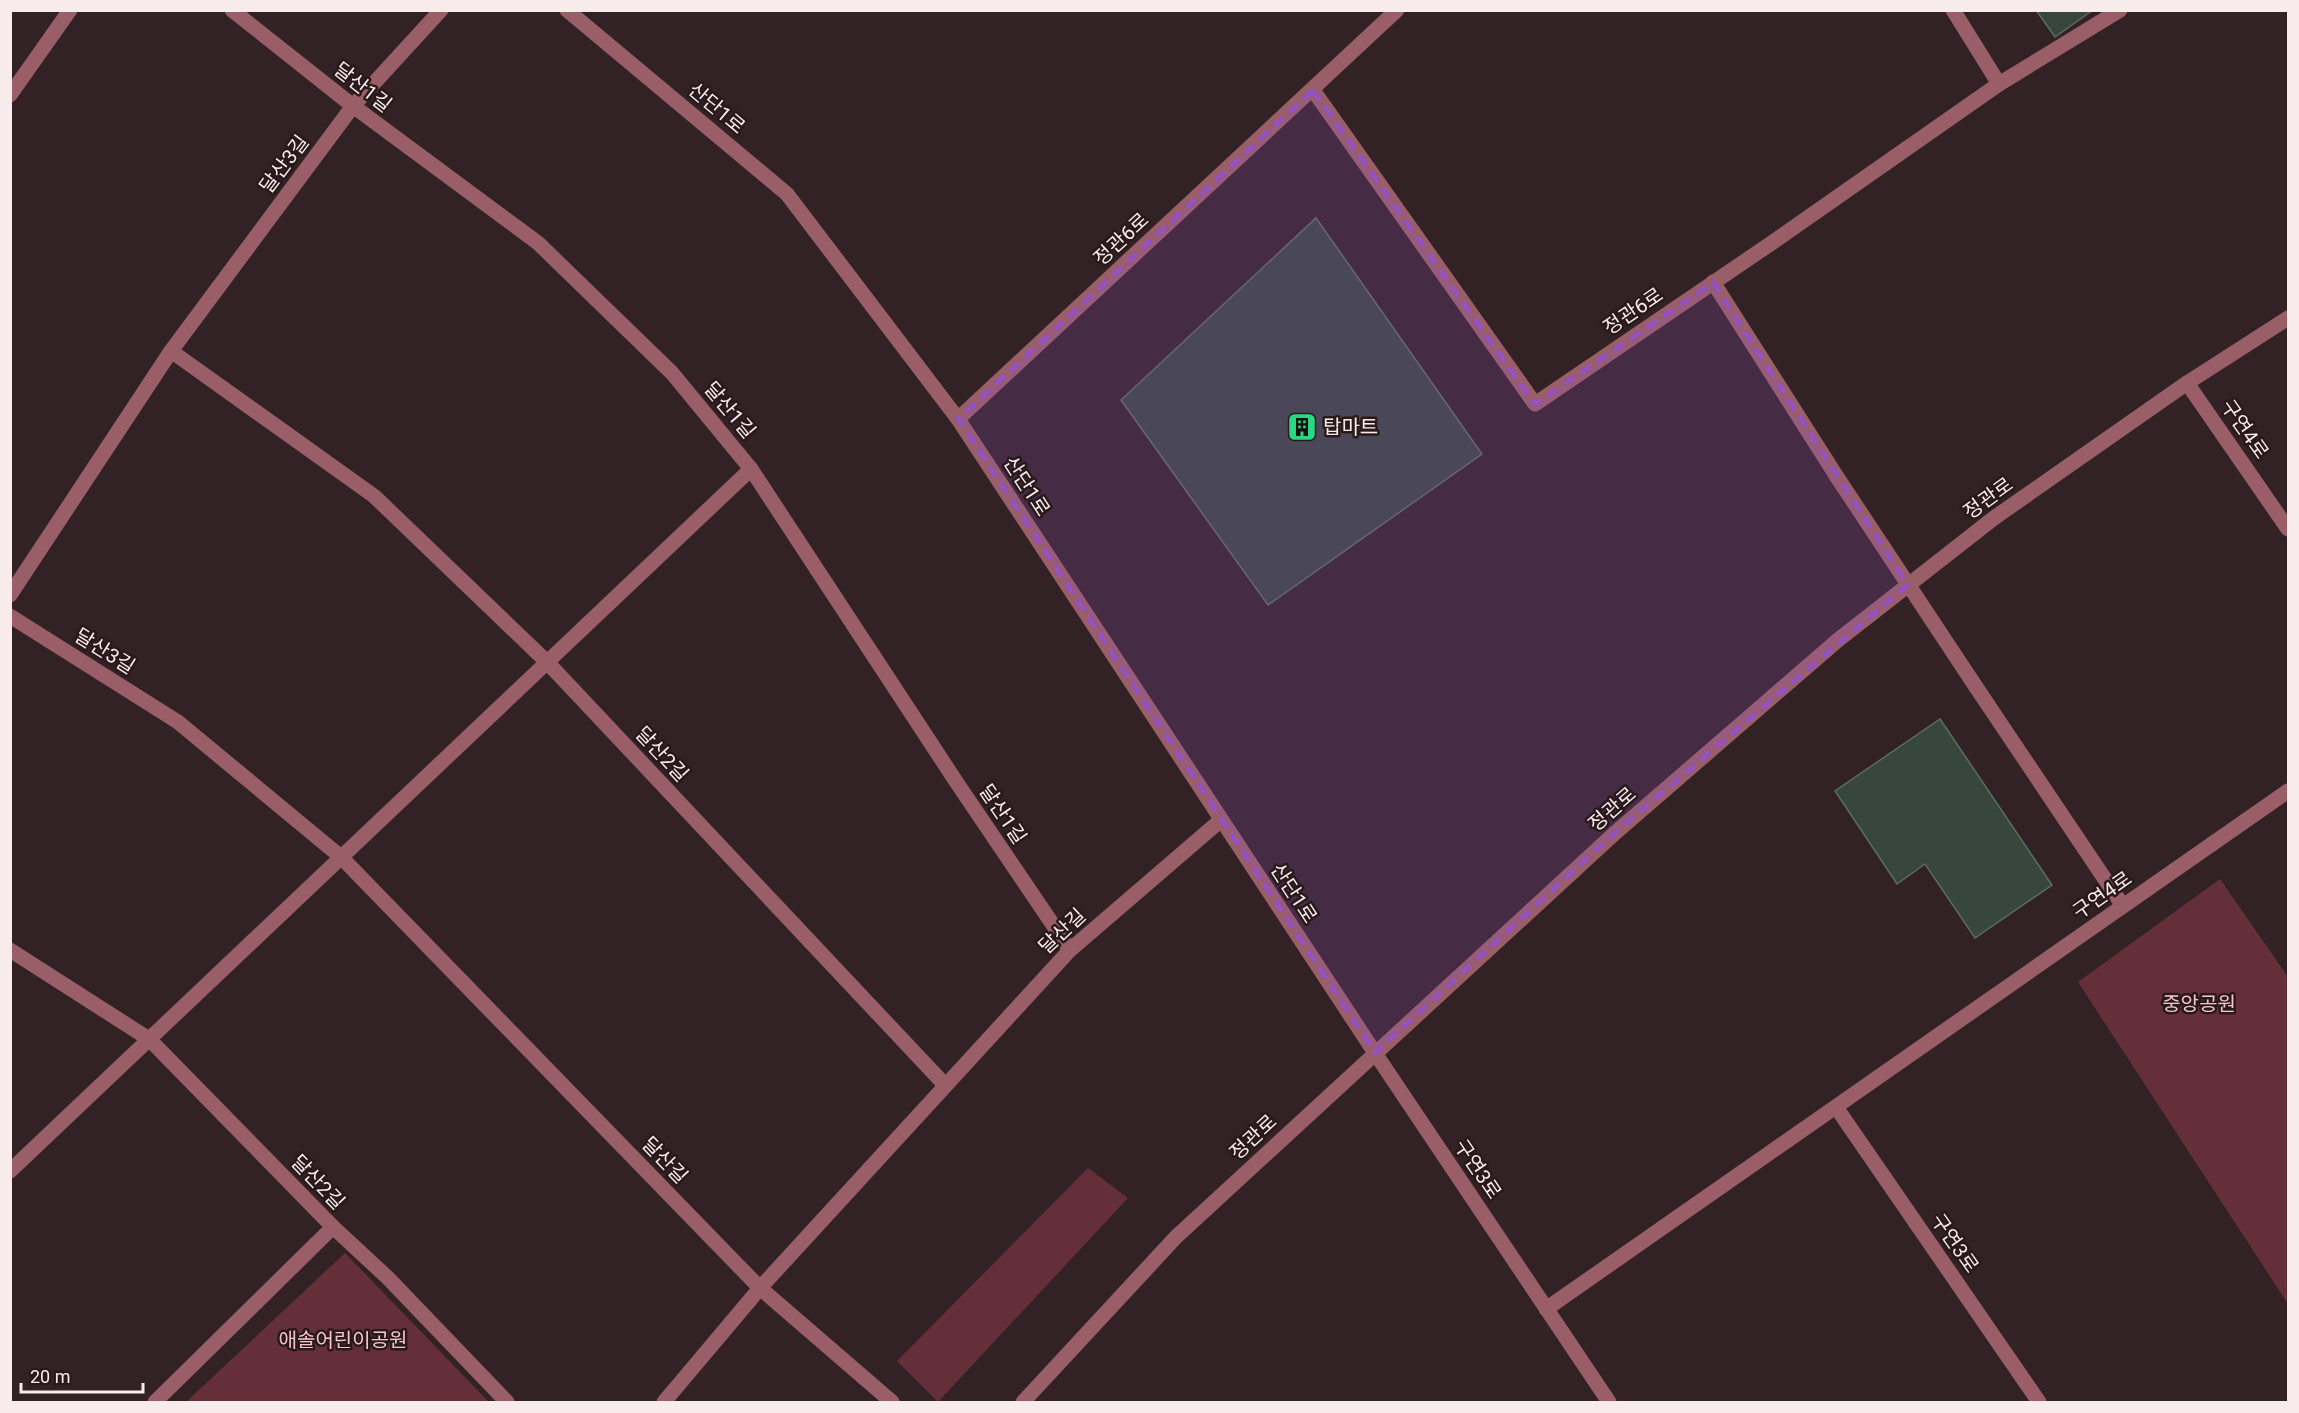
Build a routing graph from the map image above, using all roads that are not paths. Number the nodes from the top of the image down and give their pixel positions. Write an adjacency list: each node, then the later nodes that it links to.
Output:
1 (70, 10): 10 (street)
2 (232, 10): 11 (street, 달산1길)
3 (441, 10): 11 (street, 달산3길)
4 (567, 10): 16 (street, 산단1로)
5 (1397, 10): 9 (street, 정관6로)
6 (1953, 10): 8 (street)
7 (2120, 10): 8 (street, 정관6로)
8 (1999, 84): 12 (street, 정관6로)
9 (1313, 90): 12 (street, 정관6로); 16 (street, 정관6로)
10 (10, 95)
11 (353, 106): 14 (street, 달산3길); 17 (street, 달산1길)
12 (1713, 282): 25 (street, bridge)
13 (2289, 318): 15 (street, 정관로)
14 (171, 351): 19 (street, 달산3길); 21 (street, 달산2길)
15 (2187, 383): 18 (street, 구연4로); 29 (street, 정관로)
16 (958, 419): 23 (street, 산단1로)
17 (752, 469): 21 (street); 26 (street, 달산1길)
18 (2289, 529)
19 (10, 595)
20 (10, 616): 24 (street, 달산3길)
21 (547, 662): 24 (street); 30 (street, 달산2길)
22 (2289, 791): 25 (street, 구연4로)
23 (1221, 820): 26 (street, 달산길); 29 (street, 산단1로)
24 (341, 857): 28 (street); 34 (street, 달산길)
25 (2123, 906): 31 (street, 구연4로)
26 (1070, 950): 30 (street, 달산길)
27 (11, 951): 28 (street, 달산2길)
28 (149, 1039): 32 (street); 33 (street, 달산2길)
29 (1375, 1053): 35 (street, 구연3로); 40 (street, 정관로)
30 (945, 1085): 34 (street, 달산길)
31 (1836, 1107): 35 (street); 42 (street, 구연3로)
32 (10, 1171)
33 (333, 1227): 36 (street, 달산2길); 37 (street)
34 (760, 1288): 38 (street, 달산길); 39 (street)
35 (1546, 1309): 41 (street, 구연3로)
36 (155, 1402)
37 (507, 1402)
38 (664, 1402)
39 (892, 1402)
40 (1023, 1402)
41 (1609, 1402)
42 (2039, 1402)

